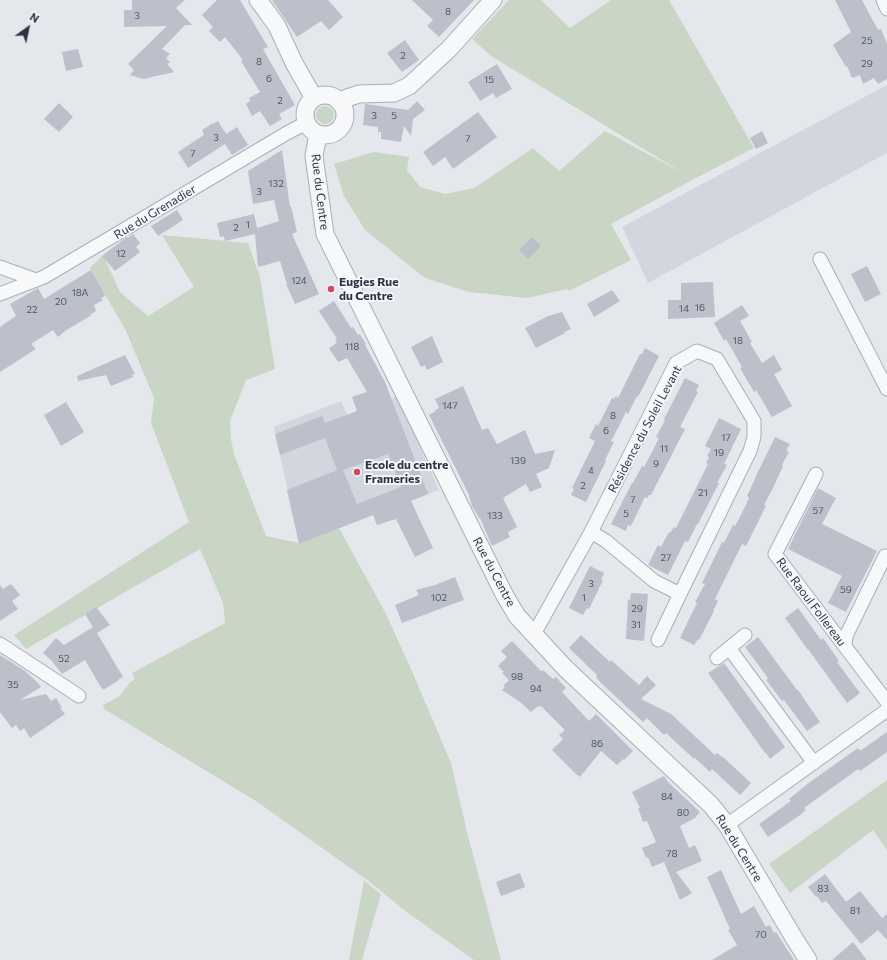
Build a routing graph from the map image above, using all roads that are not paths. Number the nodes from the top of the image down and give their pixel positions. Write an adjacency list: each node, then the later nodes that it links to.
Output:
1 (258, 0): 5 (street)
2 (493, 0): 6 (street)
3 (883, 0): 4 (street)
4 (887, 9)
5 (314, 98): 6 (street); 7 (street)
6 (340, 103): 7 (street)
7 (312, 128): 10 (street, Rue du Grenadier); 17 (street, Rue du Centre)
8 (820, 259): 12 (street)
9 (0, 267): 10 (street)
10 (36, 280): 11 (street, Rue du Grenadier)
11 (0, 294)
12 (887, 389)
13 (816, 474): 21 (street, Rue Raoul Follereau)
14 (591, 532): 16 (street); 16 (street, Résidence du Soleil Levant); 17 (street, Résidence du Soleil Levant)
15 (885, 556): 21 (street)
16 (680, 594): 19 (street, Résidence du Soleil Levant)
17 (534, 634): 28 (street, Rue du Centre)
18 (745, 635): 22 (street)
19 (658, 640)
20 (0, 644): 24 (street)
21 (845, 646): 25 (street, Rue Raoul Follereau)
22 (729, 648): 23 (street); 27 (street)
23 (717, 658)
24 (79, 696)
25 (887, 702)
26 (887, 710): 27 (street)
27 (814, 763): 28 (street)
28 (727, 825): 29 (street, Rue du Centre)
29 (808, 960)

